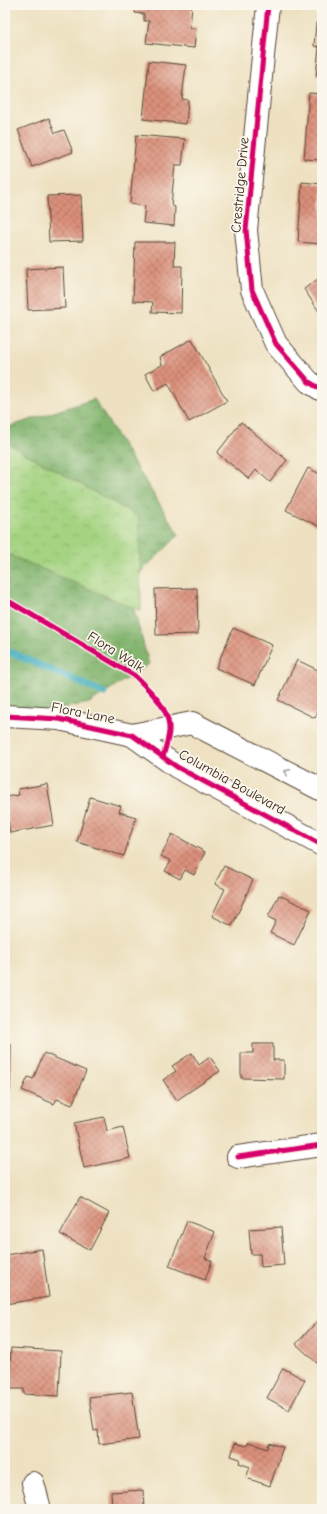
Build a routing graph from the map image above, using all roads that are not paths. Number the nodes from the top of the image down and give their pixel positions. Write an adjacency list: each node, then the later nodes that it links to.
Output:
1 (268, 5): 2 (street, Crestridge Drive)
2 (322, 390)
3 (5, 716): 4 (street, Flora Lane)
4 (132, 735): 5 (street, Columbia Boulevard, one-way to 4); 6 (street, Columbia Boulevard)
5 (322, 790)
6 (322, 845)
7 (322, 1144): 8 (street)
8 (238, 1157)
9 (33, 1483): 10 (street)
10 (40, 1509)

